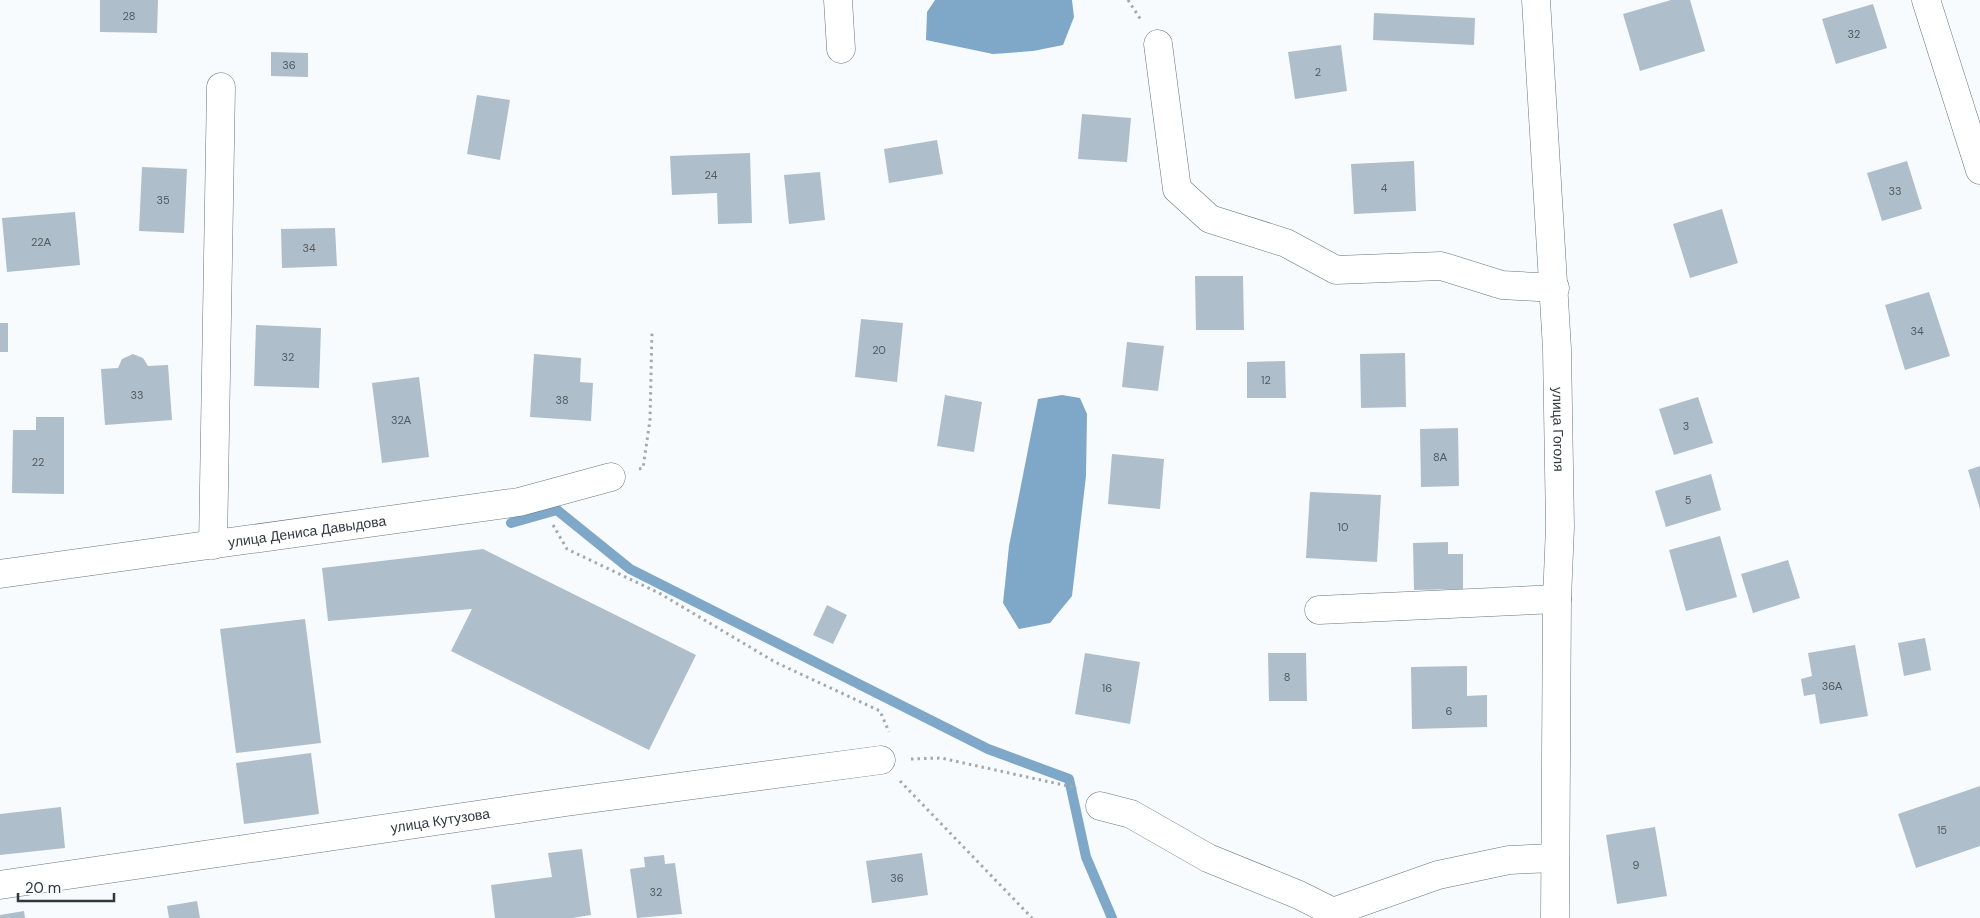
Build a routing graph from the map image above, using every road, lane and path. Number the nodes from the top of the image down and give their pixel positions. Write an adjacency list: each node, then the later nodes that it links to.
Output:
1 (838, 0): 5 (street)
2 (1536, 0): 8 (street, улица Гоголя)
3 (1926, 0): 7 (street)
4 (1158, 44): 8 (street)
5 (841, 49)
6 (221, 87): 12 (street)
7 (1980, 170)
8 (1554, 288): 14 (street, улица Гоголя)
9 (652, 331): 10 (path)
10 (611, 477): 11 (street, улица Дениса Давыдова)
11 (541, 497): 12 (street, улица Дениса Давыдова); 16 (path)
12 (213, 545): 13 (street, улица Дениса Давыдова)
13 (0, 574)
14 (1557, 599): 15 (street); 19 (street, улица Гоголя)
15 (1319, 610)
16 (881, 760): 17 (path); 20 (street, улица Кутузова); 21 (path)
17 (1060, 786)
18 (1100, 806): 19 (street)
19 (1555, 858): 22 (street, улица Гоголя)
20 (0, 885)
21 (1032, 918)
22 (1555, 918)

